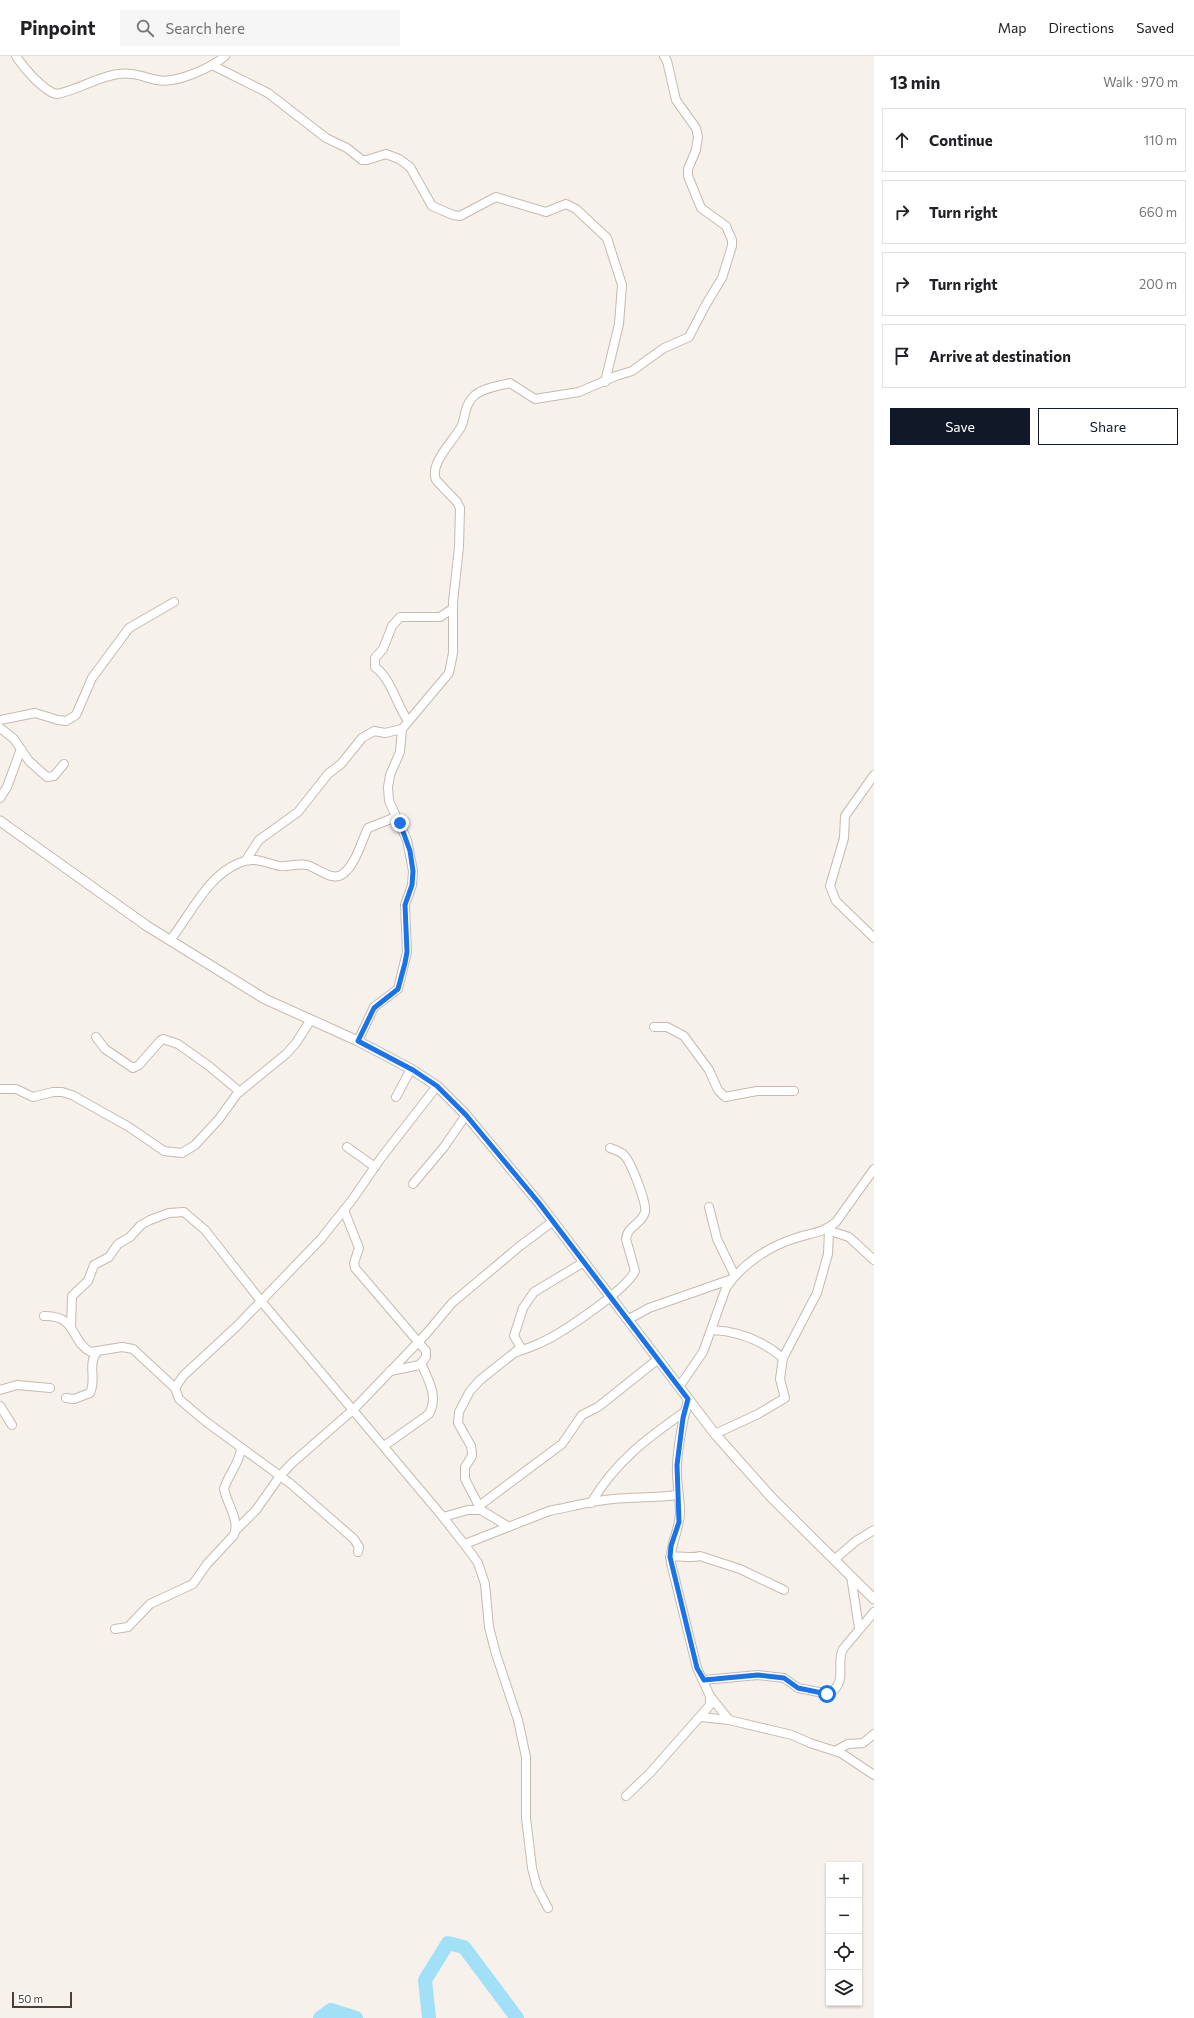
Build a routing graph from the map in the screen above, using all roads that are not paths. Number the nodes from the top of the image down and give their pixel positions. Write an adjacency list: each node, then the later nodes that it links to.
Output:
1 (16, 56): 4 (street)
2 (225, 56): 4 (street)
3 (664, 56): 5 (street)
4 (212, 65): 5 (street)
5 (605, 382): 7 (street)
6 (174, 602): 8 (street)
7 (452, 609): 9 (street); 9 (street)
8 (0, 720)
9 (408, 721): 11 (street)
10 (0, 728): 12 (street)
11 (402, 729): 16 (street); 18 (street)
12 (21, 749): 13 (street); 15 (street)
13 (64, 764)
14 (874, 775): 19 (street)
15 (0, 798)
16 (396, 817): 18 (street); 24 (street)
17 (0, 822): 20 (street)
18 (246, 860): 20 (street)
19 (874, 938)
20 (171, 939): 21 (street)
21 (310, 1021): 24 (street); 29 (street)
22 (654, 1027): 28 (street)
23 (96, 1037): 29 (street)
24 (358, 1041): 25 (street)
25 (411, 1069): 26 (street); 30 (street)
26 (437, 1086): 31 (street); 34 (street)
27 (0, 1089): 29 (street)
28 (794, 1091)
29 (240, 1092)
30 (396, 1097)
31 (466, 1115): 36 (street); 39 (street)
32 (347, 1147): 34 (street)
33 (610, 1148): 44 (street)
34 (375, 1167): 38 (street)
35 (874, 1169): 40 (street)
36 (413, 1184)
37 (709, 1207): 43 (street)
38 (344, 1210): 45 (street); 50 (street)
39 (552, 1222): 42 (street); 50 (street)
40 (828, 1230): 41 (street); 43 (street); 53 (street)
41 (874, 1260)
42 (584, 1262): 44 (street); 52 (street)
43 (733, 1278): 47 (street); 49 (street)
44 (612, 1297): 47 (street); 52 (street)
45 (261, 1301): 48 (street); 59 (street); 64 (street)
46 (44, 1316): 48 (street)
47 (629, 1319): 54 (street)
48 (71, 1328): 51 (street)
49 (711, 1330): 53 (street); 57 (street)
50 (419, 1341): 55 (street); 56 (street)
51 (97, 1352): 59 (street); 61 (street)
52 (517, 1352): 73 (street)
53 (784, 1358): 67 (street)
54 (657, 1360): 57 (street); 73 (street)
55 (421, 1363): 56 (street); 68 (street)
56 (390, 1371): 64 (street)
57 (679, 1386): 62 (street)
58 (50, 1388): 60 (street)
59 (175, 1388): 69 (street)
60 (0, 1390)
61 (66, 1398)
62 (688, 1399): 65 (street); 67 (street)
63 (0, 1406): 66 (street)
64 (354, 1409): 68 (street); 70 (street)
65 (686, 1411): 71 (street); 72 (street)
66 (12, 1425)
67 (715, 1434): 81 (street)
68 (384, 1446): 74 (street)
69 (241, 1449): 70 (street); 76 (street)
70 (280, 1476): 76 (street); 79 (street)
71 (677, 1495): 72 (street); 80 (street)
72 (591, 1503): 75 (street)
73 (480, 1508): 74 (street); 75 (street)
74 (442, 1517): 78 (street)
75 (510, 1527): 78 (street)
76 (236, 1529): 87 (street)
77 (874, 1530): 81 (street)
78 (465, 1544): 96 (street)
79 (358, 1552)
80 (670, 1557): 83 (street); 88 (street)
81 (835, 1559): 82 (street)
82 (851, 1576): 84 (street); 86 (street)
83 (784, 1590)
84 (874, 1599)
85 (874, 1612): 86 (street)
86 (859, 1628): 88 (street)
87 (115, 1629)
88 (704, 1680): 89 (street)
89 (710, 1696): 90 (street); 91 (street)
90 (700, 1717): 91 (street); 95 (street)
91 (729, 1720): 93 (street)
92 (874, 1734): 93 (street)
93 (835, 1751): 94 (street)
94 (874, 1775)
95 (626, 1796)
96 (548, 1908)

